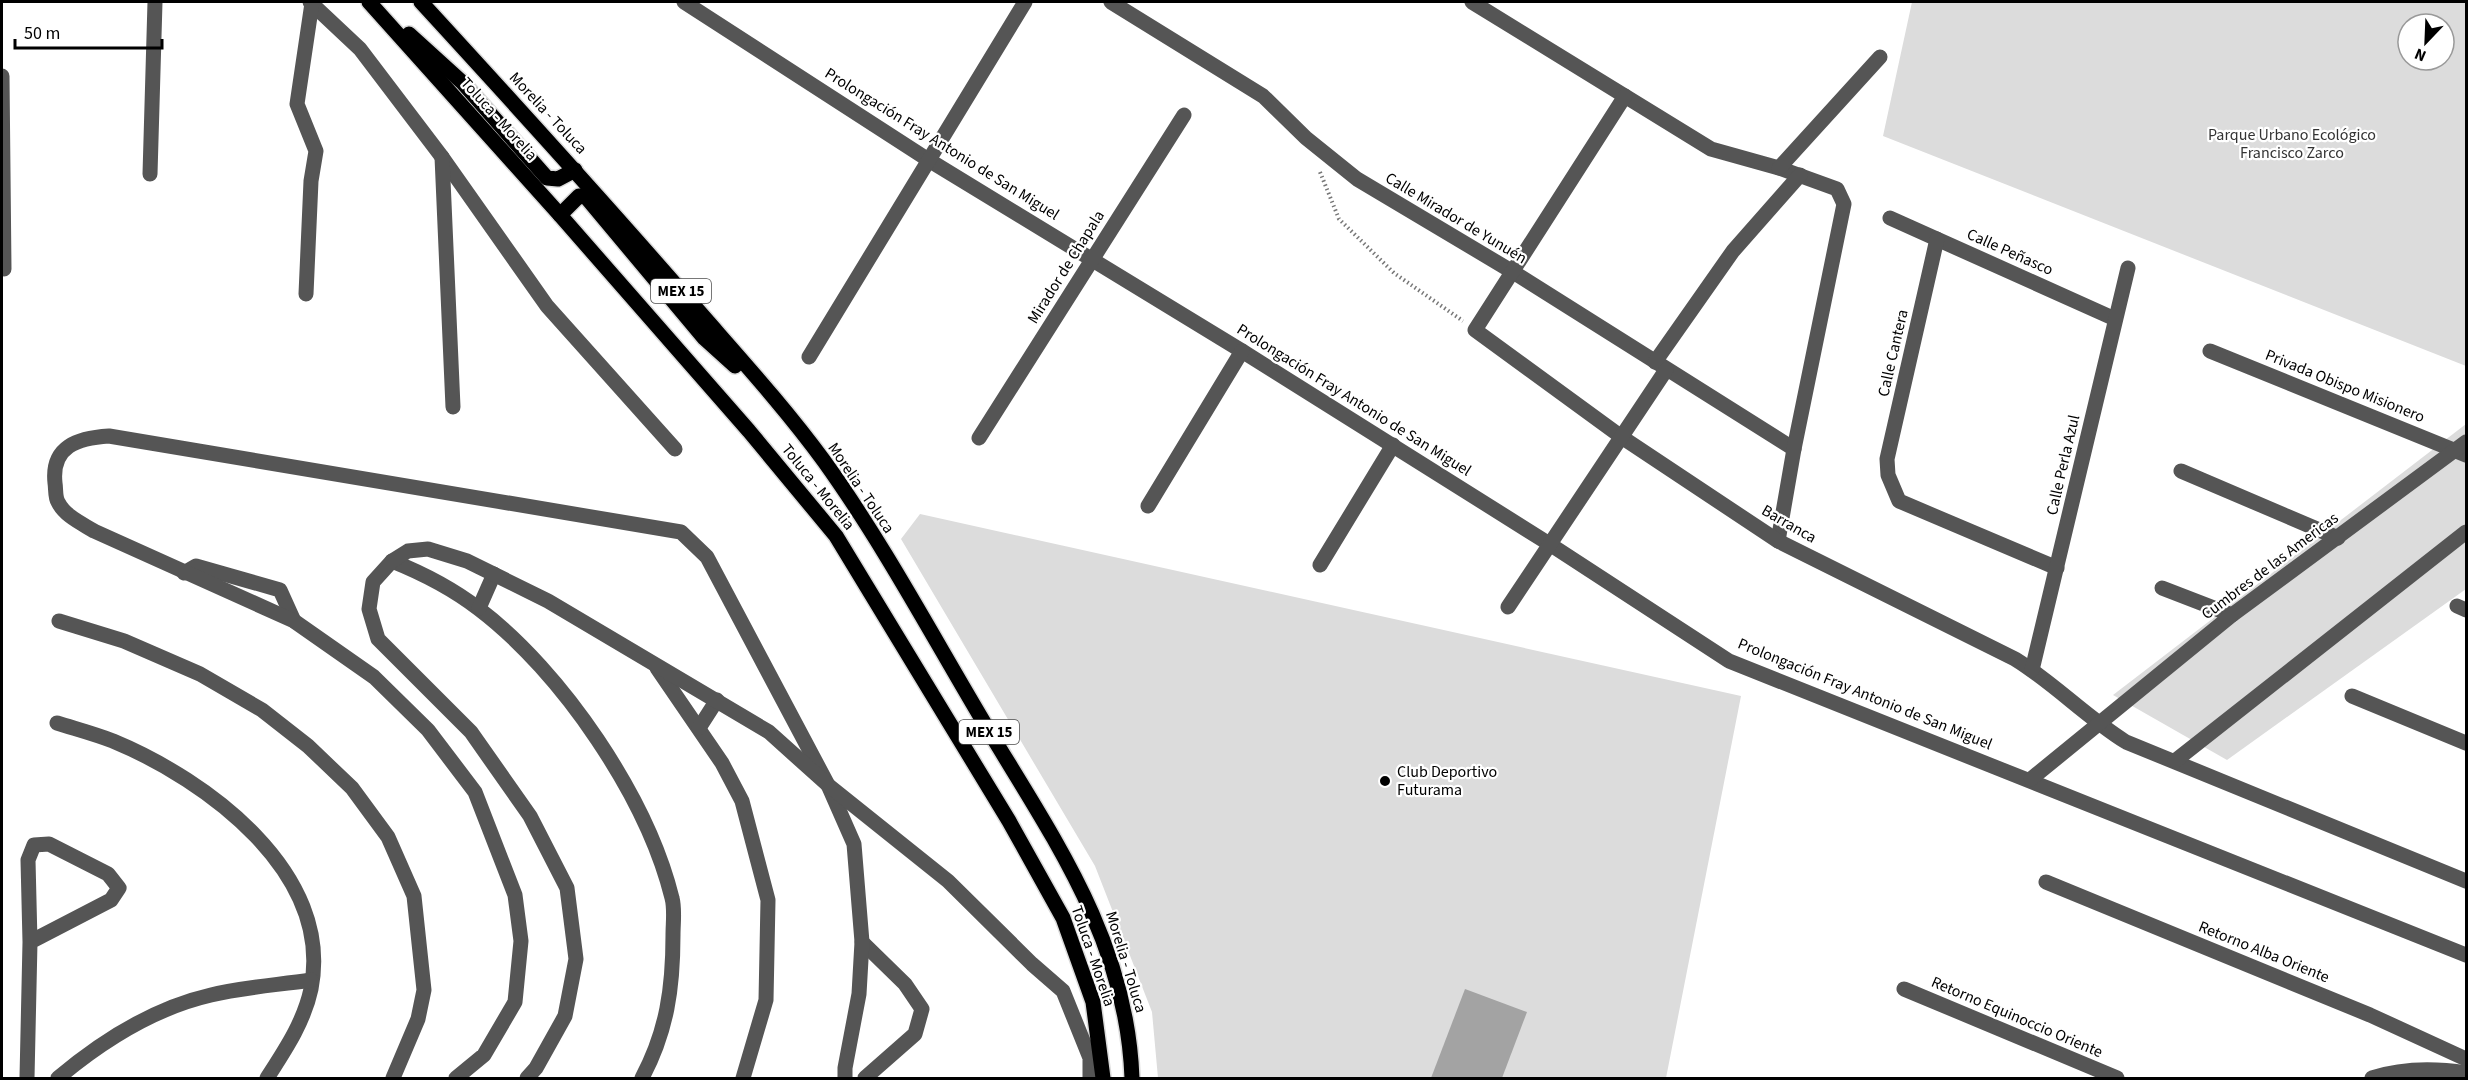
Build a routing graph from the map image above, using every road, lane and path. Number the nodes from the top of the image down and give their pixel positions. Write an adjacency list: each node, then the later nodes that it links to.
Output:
1 (154, 2): 18 (street)
2 (311, 2): 13 (street); 27 (street)
3 (421, 2): 17 (main road, Morelia - Toluca / MEX 15)
4 (684, 2): 14 (street, Prolongación Fray Antonio de San Miguel)
5 (1025, 2): 14 (street)
6 (1111, 2): 26 (street, Calle Mirador de Yunuén)
7 (1472, 2): 11 (street)
8 (371, 4): 17 (main road); 20 (main road, Toluca - Morelia / MEX 15)
9 (1880, 57): 15 (street)
10 (2, 76): 25 (street)
11 (1624, 96): 15 (street); 26 (street)
12 (1184, 115): 23 (street, Mirador de Chapala)
13 (442, 157): 34 (street); 39 (street)
14 (927, 159): 23 (street, Prolongación Fray Antonio de San Miguel); 32 (street)
15 (1779, 168): 19 (street)
16 (1318, 169): 29 (path)
17 (576, 170): 35 (main road, Morelia - Toluca / MEX 15)
18 (150, 174)
19 (1800, 175): 33 (street); 40 (street)
20 (560, 215): 35 (main road); 91 (main road, Toluca - Morelia / MEX 15)
21 (1890, 218): 22 (street, Calle Peñasco)
22 (1937, 239): 28 (street, Calle Peñasco); 51 (street, Calle Cantera)
23 (1092, 258): 30 (street, Prolongación Fray Antonio de San Miguel); 36 (street, Mirador de Chapala)
24 (2128, 267): 28 (street, Calle Perla Azul)
25 (4, 269)
26 (1513, 272): 29 (street); 33 (street, Calle Mirador de Yunuén)
27 (306, 294)
28 (2115, 319): 51 (street, Calle Perla Azul)
29 (1475, 330): 37 (street, Barranca)
30 (1242, 351): 38 (street, Prolongación Fray Antonio de San Miguel); 43 (street)
31 (2210, 351): 41 (street, Privada Obispo Misionero)
32 (809, 357)
33 (1660, 366): 37 (street); 40 (street, Calle Mirador de Yunuén)
34 (453, 407)
35 (786, 412): 92 (main road, Morelia - Toluca / MEX 15)
36 (979, 438)
37 (1623, 438): 46 (street, Barranca); 48 (street)
38 (1392, 445): 48 (street, Prolongación Fray Antonio de San Miguel); 50 (street)
39 (675, 449)
40 (1794, 449): 46 (street)
41 (2463, 449): 45 (street, Cumbres de las Americas)
42 (2181, 471): 45 (street)
43 (1148, 506)
44 (2466, 532): 47 (street)
45 (2338, 538): 57 (street, Cumbres de las Americas)
46 (1778, 541): 61 (street, Barranca)
47 (2459, 542): 68 (street)
48 (1551, 545): 55 (street); 69 (street, Prolongación Fray Antonio de San Miguel)
49 (392, 561): 53 (street); 56 (street); 85 (street)
50 (1320, 565)
51 (2057, 568): 61 (street, Calle Perla Azul)
52 (184, 573): 59 (street); 59 (street); 70 (street)
53 (494, 574): 56 (street); 60 (street)
54 (2162, 588): 57 (street)
55 (1508, 607)
56 (479, 609): 86 (street)
57 (2232, 615): 65 (street, Cumbres de las Americas)
58 (59, 621): 83 (street)
59 (294, 621): 84 (street)
60 (653, 664): 63 (street); 66 (street)
61 (2032, 670): 65 (street, Barranca)
62 (2352, 696): 67 (street)
63 (717, 700): 66 (street); 70 (street)
64 (57, 723): 76 (street)
65 (2098, 724): 68 (street, Barranca); 69 (street, Cumbres de las Americas)
66 (699, 728): 87 (street)
67 (2466, 743)
68 (2175, 761): 71 (street, Barranca)
69 (2031, 779): 75 (street, Prolongación Fray Antonio de San Miguel)
70 (828, 784): 74 (street); 90 (street)
71 (2466, 881)
72 (2046, 882): 78 (street, Retorno Alba Oriente)
73 (30, 942): 73 (street); 80 (street)
74 (862, 942): 88 (street); 89 (street)
75 (2466, 955)
76 (311, 980): 81 (street); 82 (street)
77 (1904, 989): 93 (street, Retorno Equinoccio Oriente)
78 (2466, 1059)
79 (2466, 1073): 94 (street)
80 (27, 1078)
81 (58, 1078)
82 (267, 1078)
83 (393, 1078)
84 (456, 1078)
85 (527, 1078)
86 (642, 1078)
87 (743, 1078)
88 (846, 1078)
89 (865, 1078)
90 (1090, 1078)
91 (1103, 1078)
92 (1132, 1078)
93 (2117, 1078)
94 (2372, 1078)

